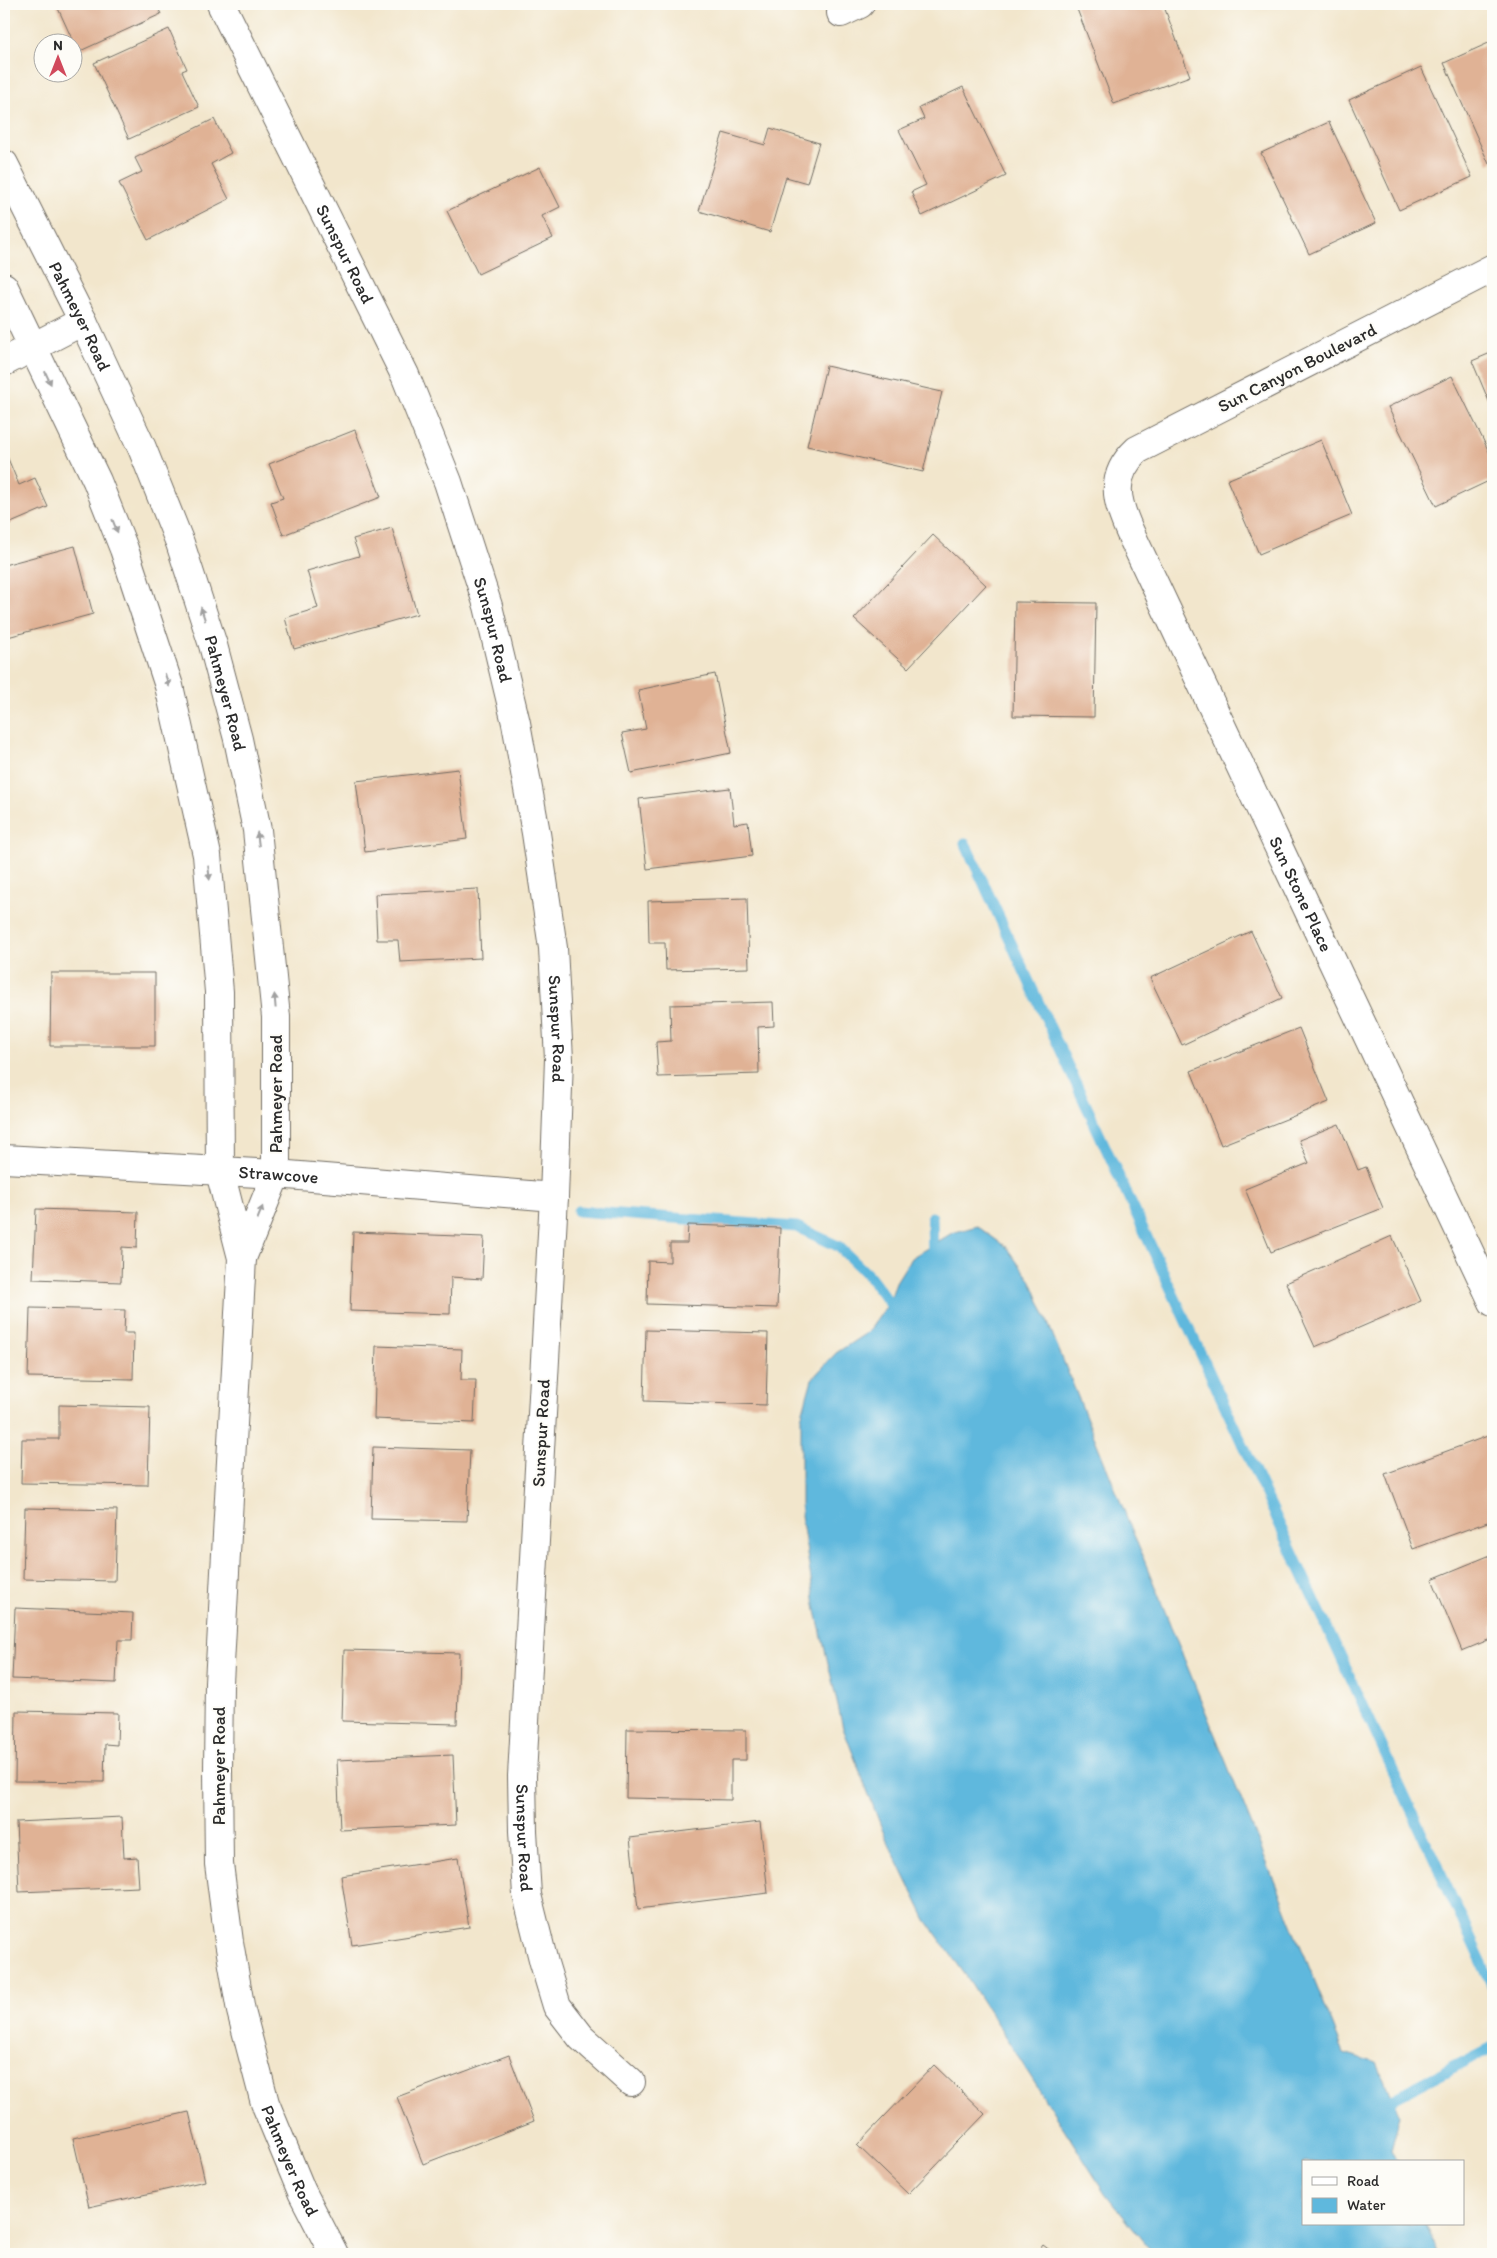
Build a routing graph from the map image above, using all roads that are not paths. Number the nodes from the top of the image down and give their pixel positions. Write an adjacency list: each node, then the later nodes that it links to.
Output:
1 (221, 4): 12 (street, Sunspur Road)
2 (4, 164): 5 (street, Pahmeyer Road)
3 (1493, 268): 8 (street, Sun Canyon Boulevard)
4 (4, 287): 6 (street, Pahmeyer Road)
5 (83, 321): 6 (street); 11 (street, Pahmeyer Road, one-way to 5)
6 (33, 347): 7 (street); 10 (street, Pahmeyer Road, one-way to 10)
7 (4, 362)
8 (1117, 485): 14 (street, Sun Stone Place)
9 (4, 1159): 10 (street, Strawcove)
10 (220, 1172): 11 (street, Strawcove); 13 (street, Pahmeyer Road)
11 (276, 1174): 12 (street, Strawcove); 13 (street, Pahmeyer Road, one-way to 11)
12 (554, 1196): 15 (street, Sunspur Road)
13 (242, 1258): 16 (street, Pahmeyer Road)
14 (1493, 1302)
15 (631, 2082)
16 (334, 2254)

